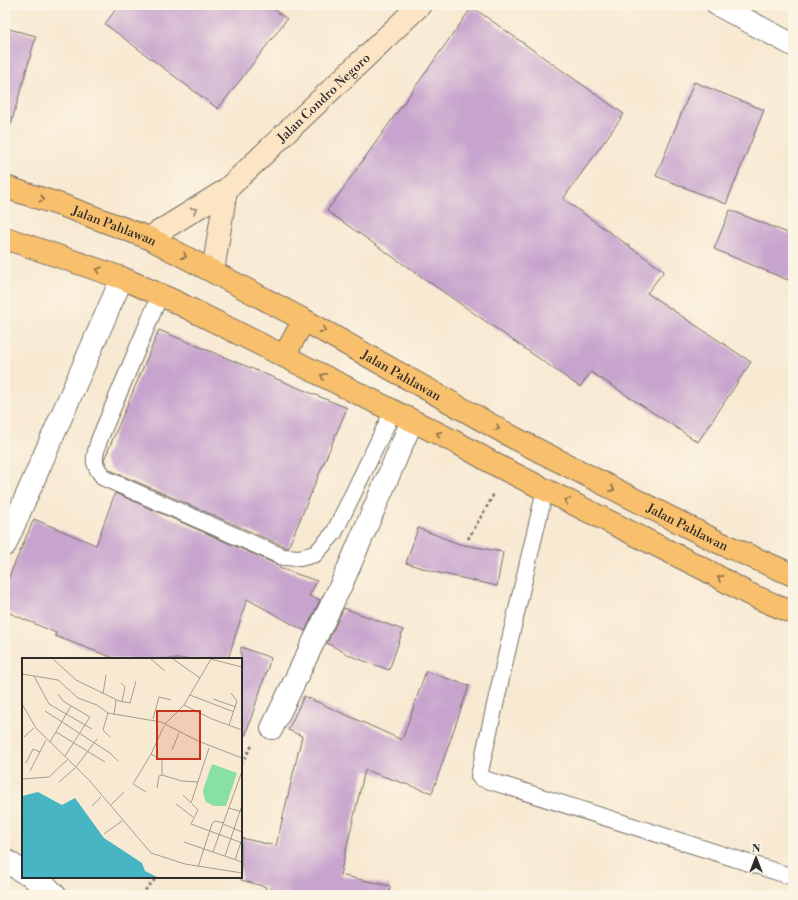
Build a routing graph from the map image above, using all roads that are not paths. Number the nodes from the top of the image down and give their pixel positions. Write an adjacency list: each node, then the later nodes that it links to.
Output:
1 (420, 5): 5 (main road, Jalan Condro Negoro)
2 (718, 5): 3 (street)
3 (793, 45)
4 (5, 187): 7 (main road, Jalan Pahlawan, one-way to 7)
5 (226, 190): 7 (main road, Jalan Condro Negoro, one-way to 5); 8 (main road)
6 (5, 238): 9 (main road, one-way to 6)
7 (149, 238): 8 (main road, Jalan Pahlawan, one-way to 8)
8 (213, 271): 11 (main road, Jalan Pahlawan)
9 (122, 278): 10 (main road); 18 (street)
10 (160, 295): 12 (main road); 13 (lane)
11 (304, 320): 12 (main road); 14 (main road, Jalan Pahlawan, one-way to 14)
12 (284, 356): 13 (main road, one-way to 12)
13 (393, 411): 15 (main road)
14 (475, 415): 16 (main road); 19 (main road, Jalan Pahlawan, one-way to 19)
15 (412, 421): 16 (main road, one-way to 15); 23 (street)
16 (461, 445): 17 (main road)
17 (545, 490): 21 (main road, one-way to 17); 26 (lane)
18 (5, 545)
19 (762, 561): 20 (main road, Jalan Pahlawan); 21 (main road)
20 (793, 575)
21 (747, 593): 22 (main road)
22 (793, 613)
23 (272, 728)
24 (5, 860): 25 (street)
25 (22, 871)
26 (793, 877)
27 (34, 878): 28 (street)
28 (55, 895)

